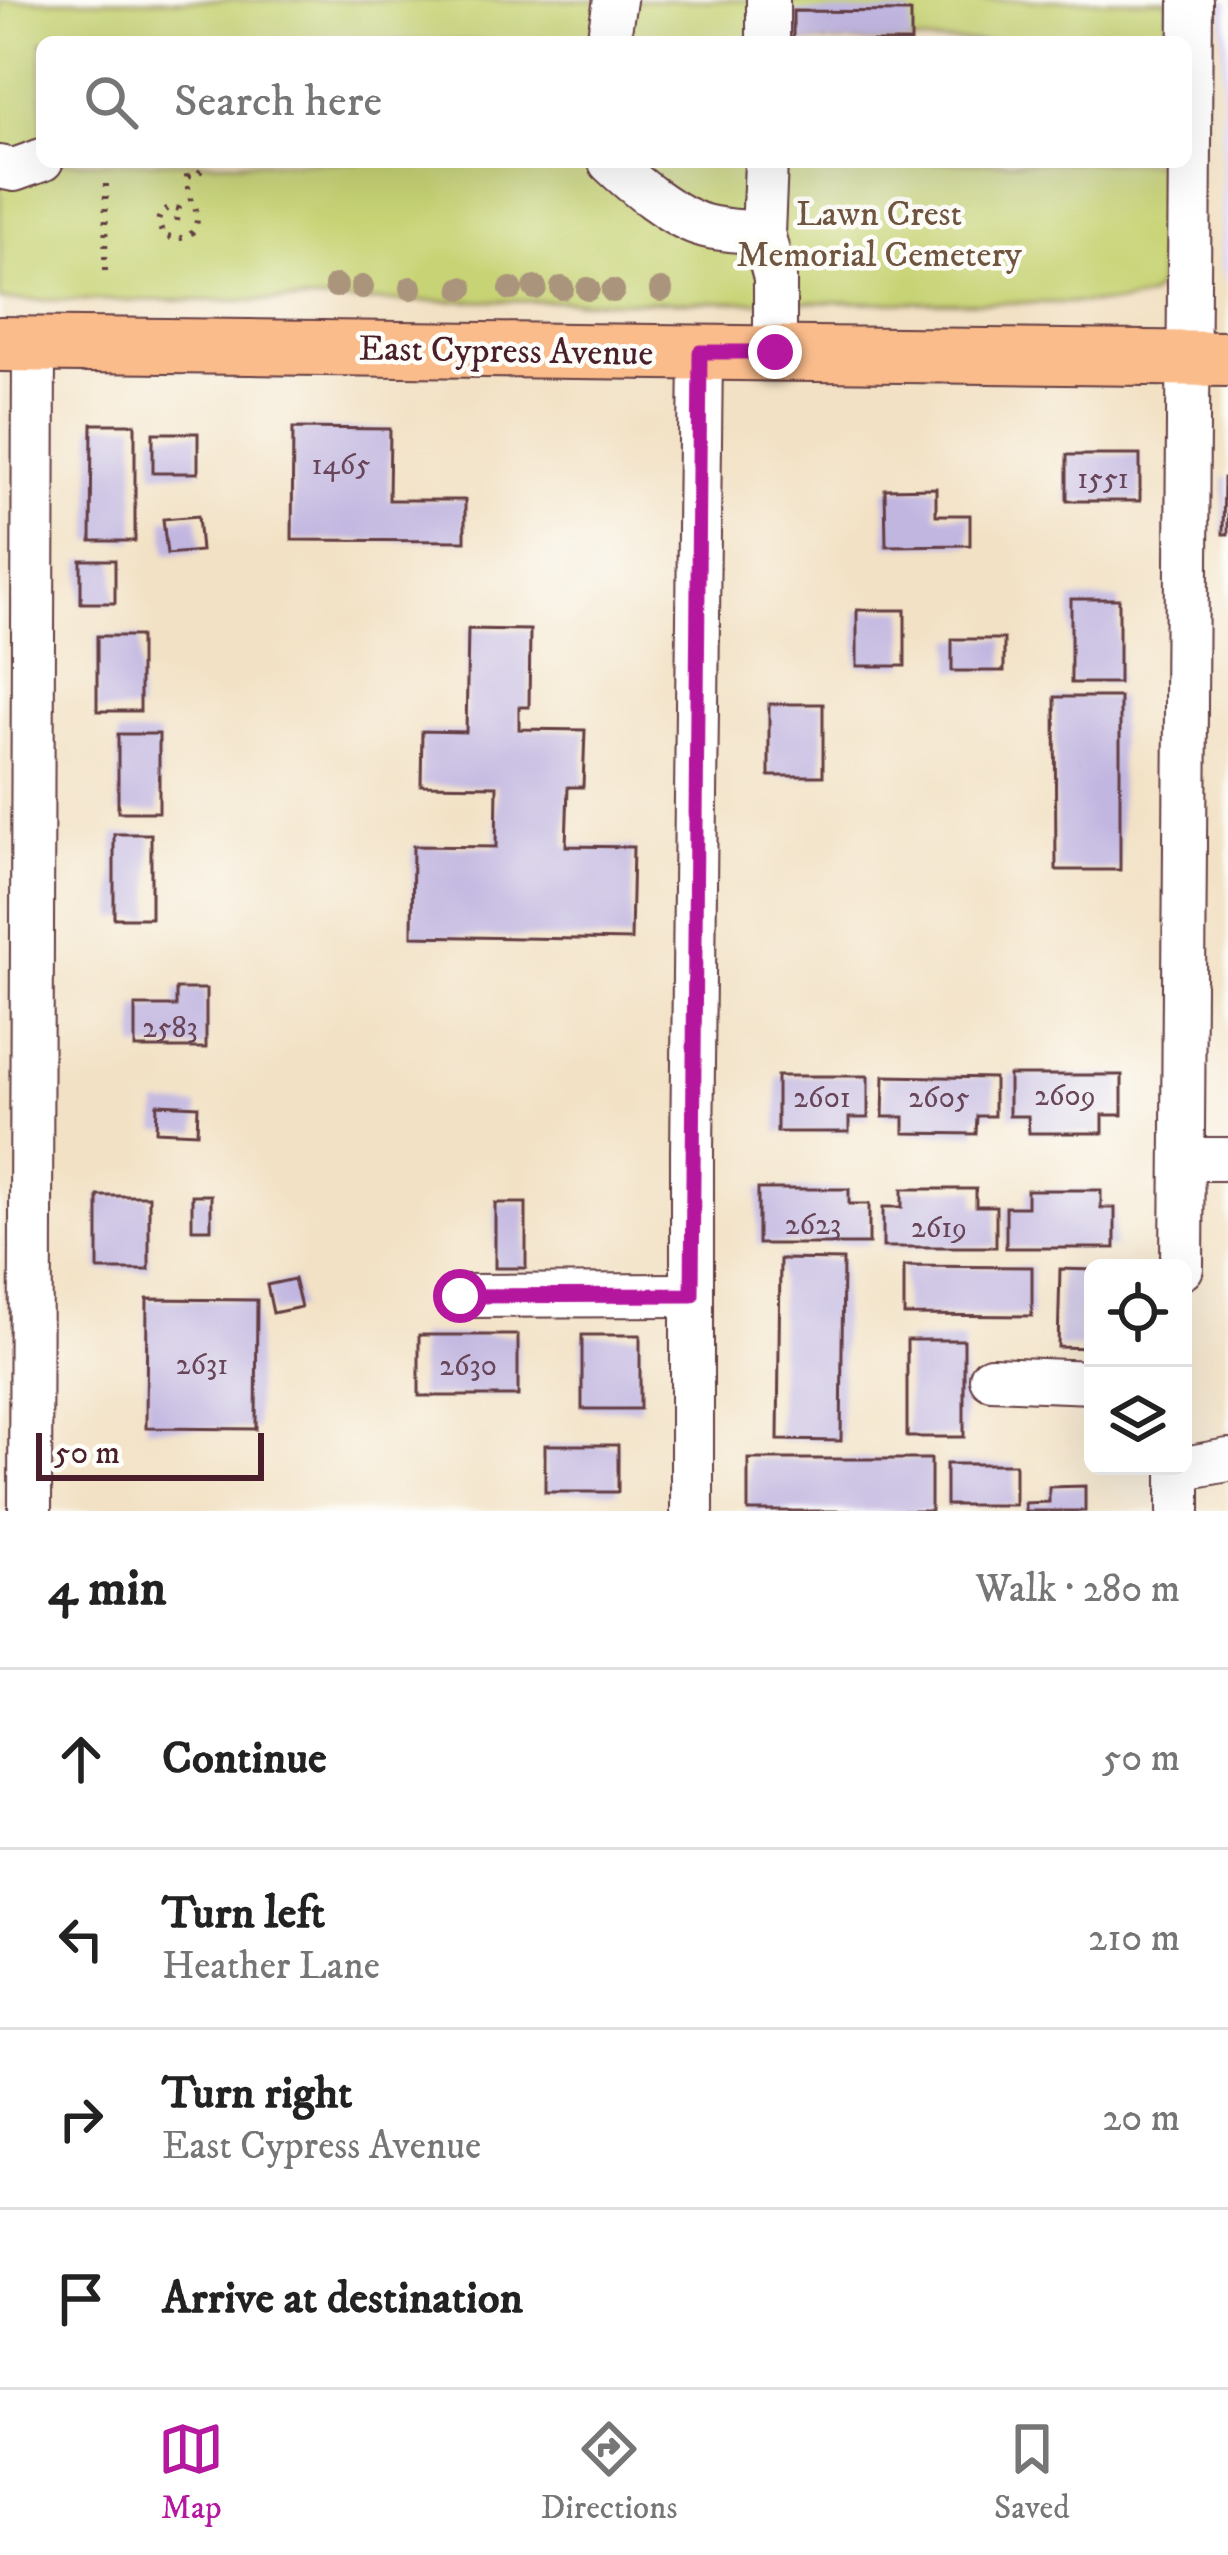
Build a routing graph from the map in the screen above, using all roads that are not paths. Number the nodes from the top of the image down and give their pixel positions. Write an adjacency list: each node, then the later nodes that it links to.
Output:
1 (615, 0): 4 (street)
2 (768, 0): 5 (street)
3 (1191, 0): 14 (street)
4 (609, 36)
5 (767, 36)
6 (36, 163): 7 (street)
7 (0, 167)
8 (616, 168): 10 (street)
9 (766, 168): 10 (street)
10 (763, 232): 13 (street)
11 (17, 344): 12 (main road, East Cypress Avenue); 25 (street)
12 (700, 352): 13 (main road, East Cypress Avenue); 18 (street)
13 (775, 352): 14 (main road, East Cypress Avenue)
14 (1207, 358): 15 (street)
15 (1184, 1159): 16 (street); 17 (street)
16 (1228, 1159)
17 (1182, 1259)
18 (692, 1295): 19 (street); 26 (street)
19 (460, 1296)
20 (991, 1378): 21 (street)
21 (1084, 1382)
22 (1228, 1460): 23 (street)
23 (1192, 1465)
24 (1179, 1475): 27 (street)
25 (30, 1511)
26 (692, 1511)
27 (1179, 1511)

